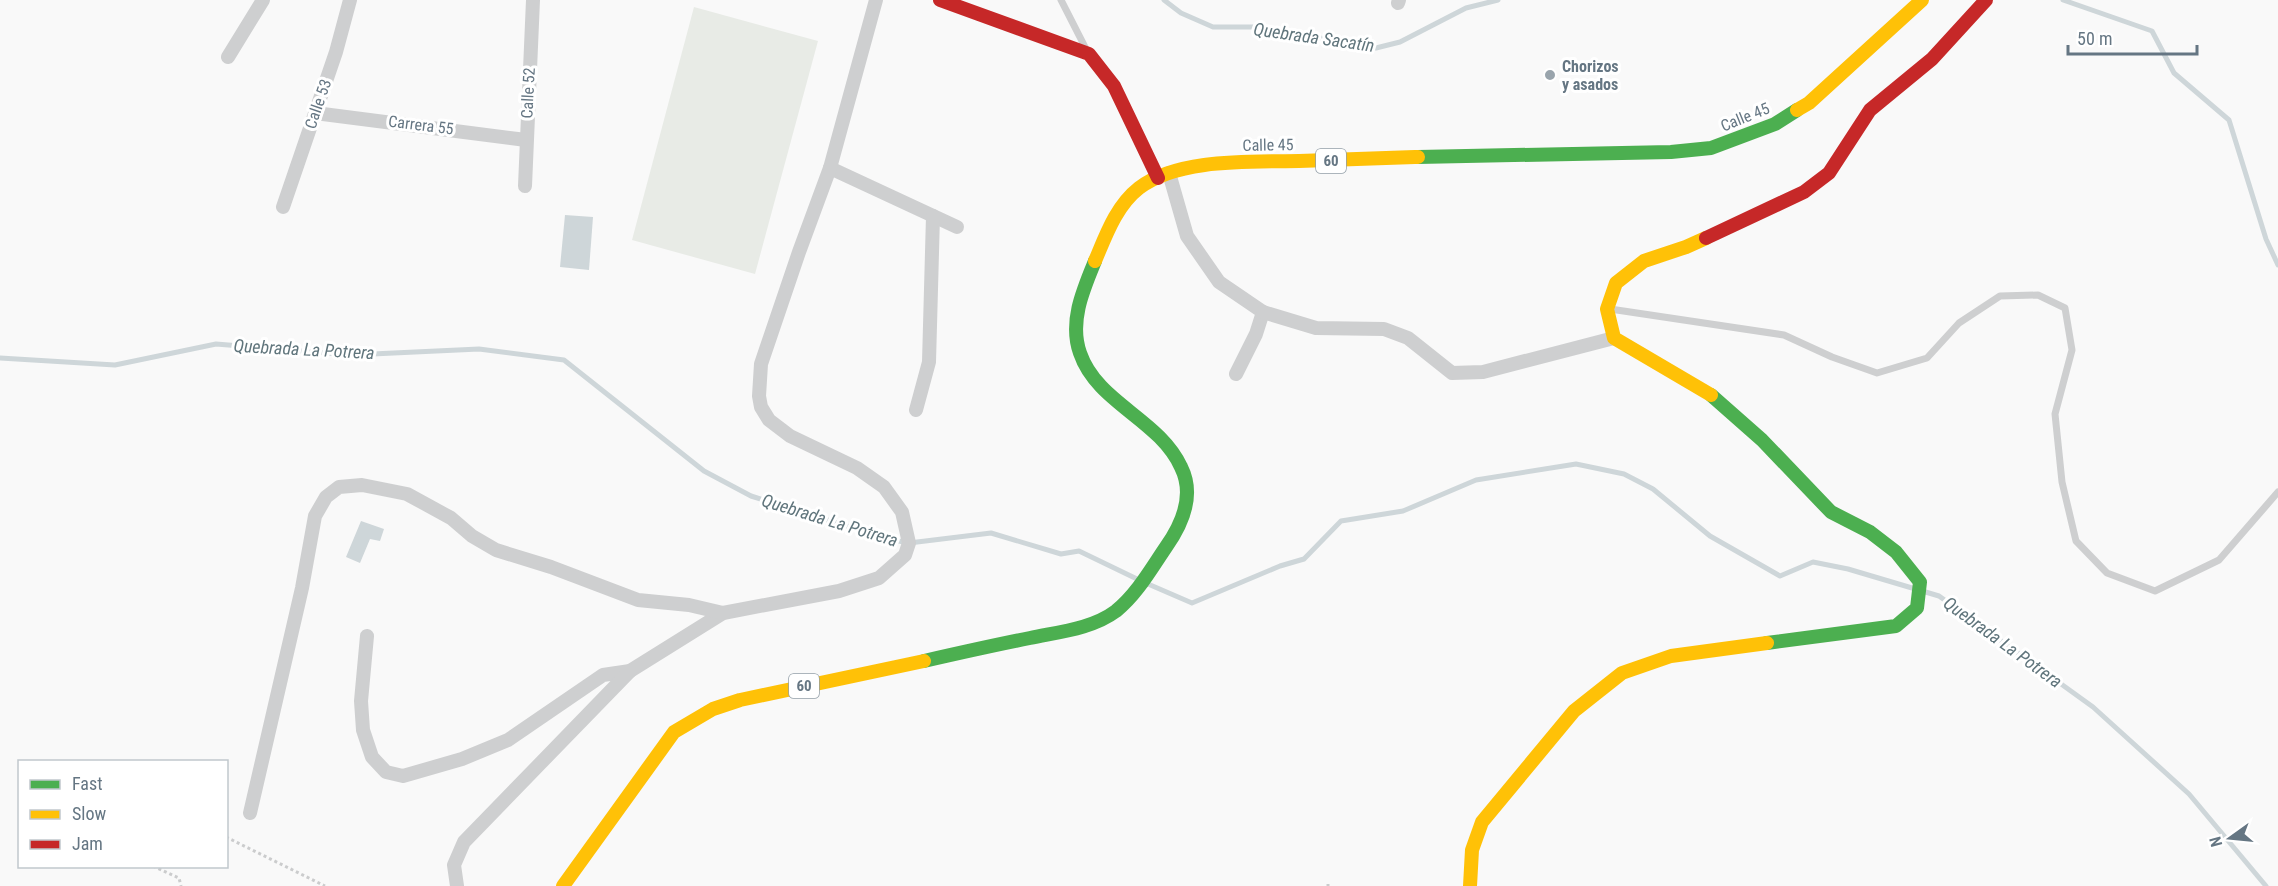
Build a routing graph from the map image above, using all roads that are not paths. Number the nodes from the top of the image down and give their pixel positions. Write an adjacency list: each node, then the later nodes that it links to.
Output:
1 (263, 0): 10 (street)
2 (350, 0): 11 (street, Calle 53)
3 (532, 0): 12 (street, Calle 52)
4 (876, 0): 13 (street)
5 (940, 0): 9 (main road)
6 (1061, 0): 9 (lane)
7 (1922, 0): 14 (main road, Calle 45 / 60)
8 (1986, 0): 19 (main road)
9 (1089, 54): 14 (main road)
10 (228, 57)
11 (315, 113): 12 (street, Carrera 55); 16 (street, Calle 53)
12 (526, 140): 15 (street, Calle 52)
13 (830, 168): 17 (street); 25 (street)
14 (1163, 176): 20 (street); 30 (main road, Calle 45 / 60)
15 (525, 186)
16 (283, 207)
17 (933, 216): 18 (street); 23 (street)
18 (957, 227)
19 (1607, 309): 21 (main road); 24 (lane)
20 (1263, 312): 21 (street); 22 (street)
21 (1614, 338): 31 (main road)
22 (1236, 374)
23 (916, 410)
24 (2278, 492)
25 (723, 613): 27 (street); 28 (street)
26 (367, 636): 27 (street)
27 (630, 671): 29 (street)
28 (250, 813)
29 (457, 886)
30 (563, 886)
31 (1470, 886)

